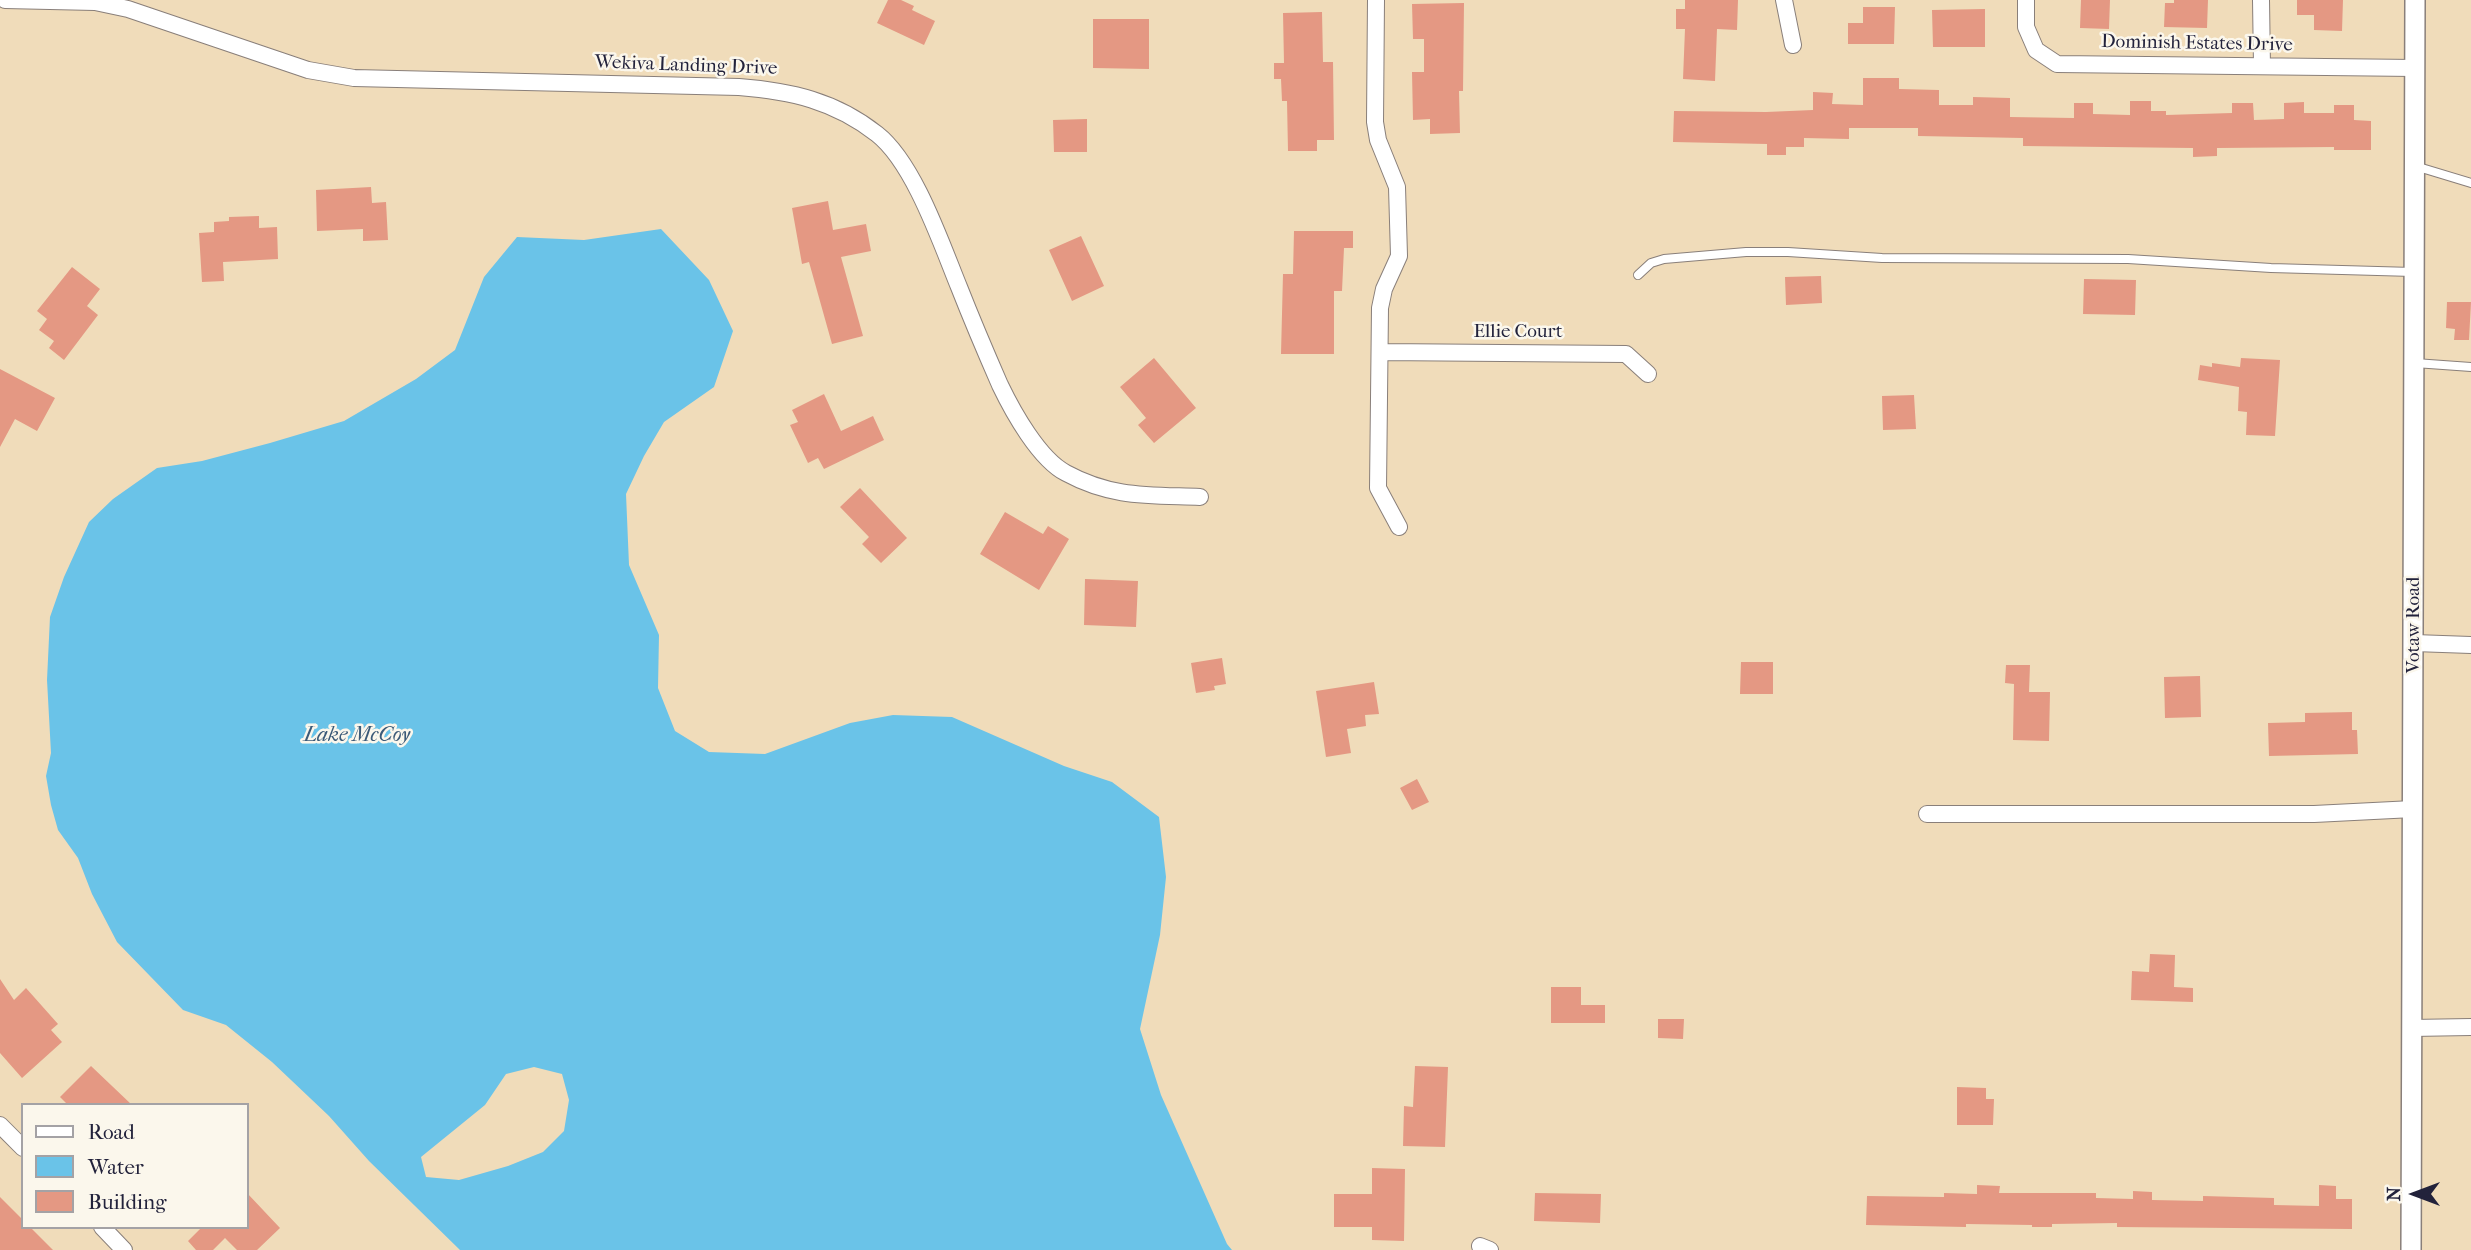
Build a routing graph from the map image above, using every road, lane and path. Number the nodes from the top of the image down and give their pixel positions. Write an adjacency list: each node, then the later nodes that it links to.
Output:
1 (5, 0): 18 (street, Wekiva Landing Drive)
2 (1376, 0): 14 (street)
3 (1784, 0): 7 (street)
4 (2026, 0): 8 (street, Dominish Estates Drive)
5 (2261, 0): 8 (street)
6 (2415, 0): 9 (street, Votaw Road)
7 (1793, 46)
8 (2262, 66): 9 (street, Dominish Estates Drive)
9 (2414, 68): 10 (street, Votaw Road)
10 (2414, 166): 11 (lane); 12 (street, Votaw Road)
11 (2471, 183)
12 (2414, 272): 13 (lane); 15 (street, Votaw Road)
13 (1638, 275)
14 (1380, 352): 17 (street, Ellie Court); 19 (street)
15 (2414, 363): 16 (lane); 20 (street, Votaw Road)
16 (2471, 367)
17 (1648, 374)
18 (1200, 497)
19 (1399, 527)
20 (2414, 643): 21 (street); 22 (street, Votaw Road)
21 (2471, 645)
22 (2413, 809): 23 (street); 25 (street, Votaw Road)
23 (1927, 814)
24 (2471, 1027): 25 (street)
25 (2411, 1028): 30 (street, Votaw Road)
26 (0, 1125): 27 (street)
27 (21, 1146)
28 (104, 1229): 29 (street)
29 (124, 1250)
30 (2411, 1250)

